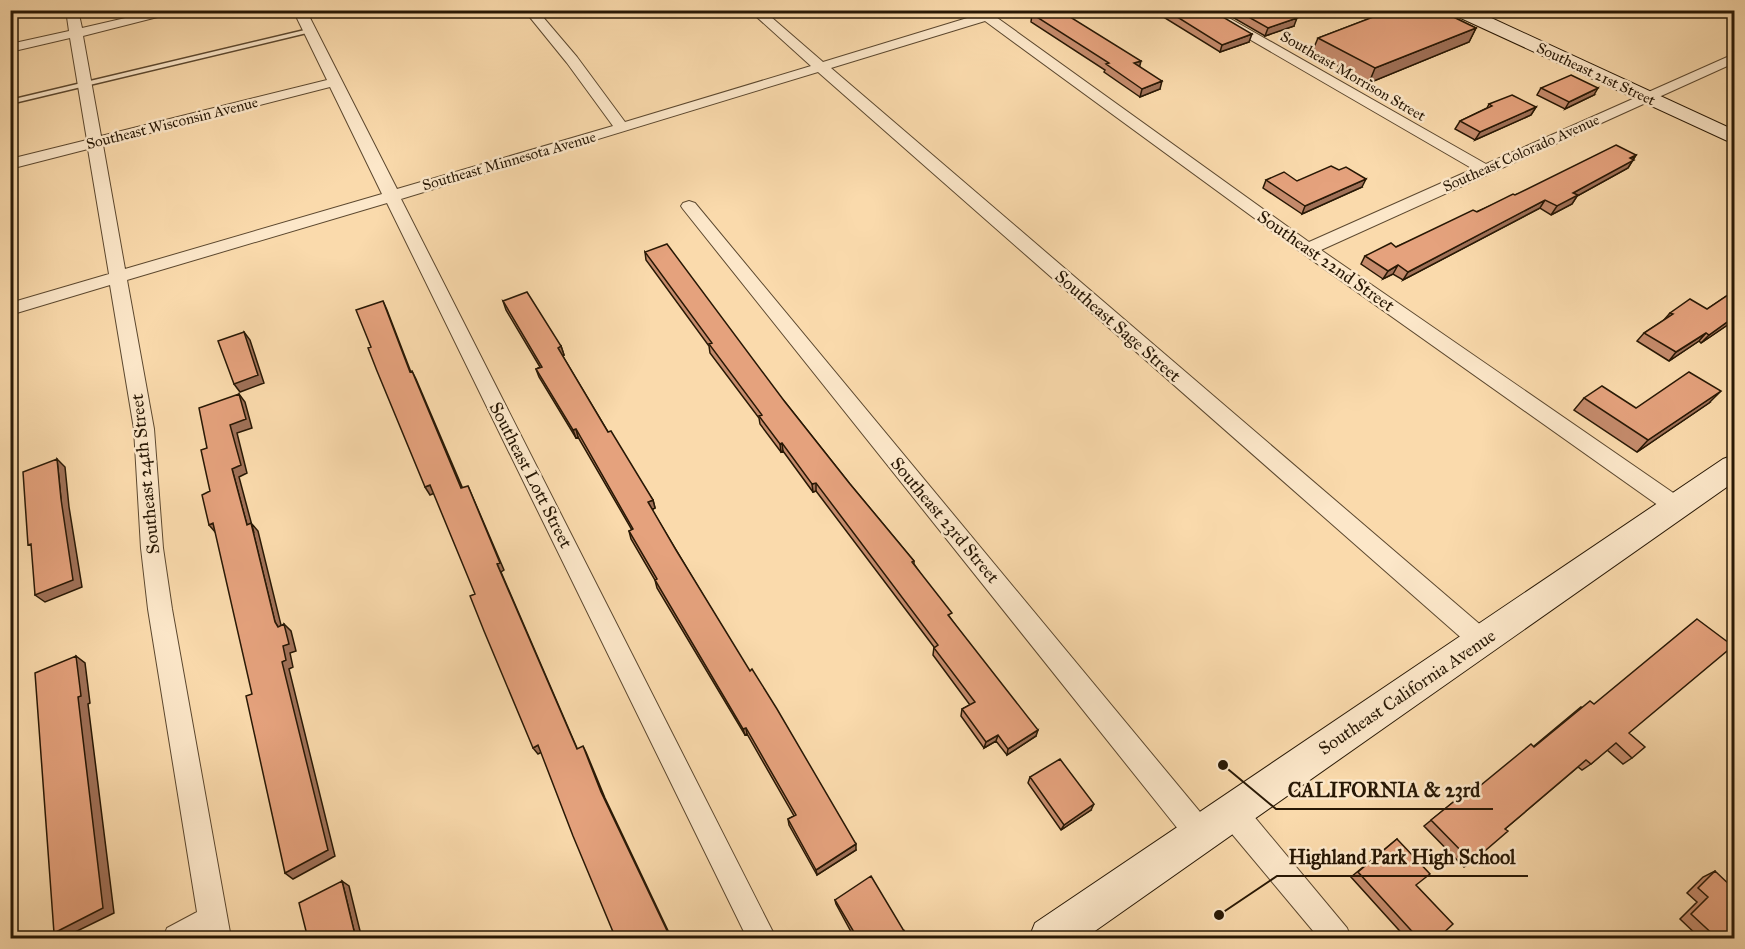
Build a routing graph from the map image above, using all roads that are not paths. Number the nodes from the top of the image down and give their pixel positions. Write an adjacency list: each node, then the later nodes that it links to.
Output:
1 (72, 10): 11 (street, Southeast 24th Street)
2 (179, 10): 11 (street)
3 (299, 10): 10 (street, Southeast Lott Street)
4 (530, 10): 19 (street)
5 (755, 10): 14 (street, Southeast Sage Street)
6 (1007, 10): 9 (street, Southeast Minnesota Avenue)
7 (1206, 10): 23 (street, Southeast Morrison Street)
8 (1458, 10): 17 (main road, Southeast 21st Street)
9 (983, 13): 14 (street, Southeast Minnesota Avenue); 26 (street, Southeast 22nd Street)
10 (309, 31): 15 (street, Southeast Lott Street); 16 (lane)
11 (76, 34): 12 (street); 16 (street, Southeast 24th Street)
12 (10, 48)
13 (1734, 58): 17 (street, Southeast Colorado Avenue)
14 (818, 67): 19 (street, Southeast Minnesota Avenue); 31 (street, Southeast Sage Street)
15 (334, 82): 21 (street, Southeast Wisconsin Avenue); 24 (street, Southeast Lott Street)
16 (86, 84): 18 (lane); 21 (street, Southeast 24th Street)
17 (1646, 97): 20 (main road, Southeast 21st Street); 23 (street, Southeast Colorado Avenue)
18 (10, 102)
19 (622, 128): 24 (street, Southeast Minnesota Avenue)
20 (1734, 138)
21 (96, 142): 22 (street, Southeast Wisconsin Avenue); 27 (street, Southeast 24th Street)
22 (10, 164)
23 (1484, 169): 26 (street, Southeast Colorado Avenue)
24 (391, 196): 27 (street, Southeast Minnesota Avenue); 36 (street, Southeast Lott Street)
25 (689, 206): 33 (street, Southeast 23rd Street)
26 (1308, 249): 30 (street, Southeast 22nd Street)
27 (118, 277): 28 (street, Southeast Minnesota Avenue); 34 (street, Southeast 24th Street)
28 (10, 309)
29 (1734, 466): 30 (main road, Southeast California Avenue)
30 (1677, 507): 31 (main road, Southeast California Avenue)
31 (1482, 640): 32 (main road, Southeast California Avenue)
32 (1232, 812): 33 (main road, Southeast California Avenue); 38 (street)
33 (1200, 834): 37 (main road, Southeast California Avenue)
34 (215, 929): 35 (street)
35 (177, 939)
36 (762, 939)
37 (1050, 939)
38 (1337, 939)

